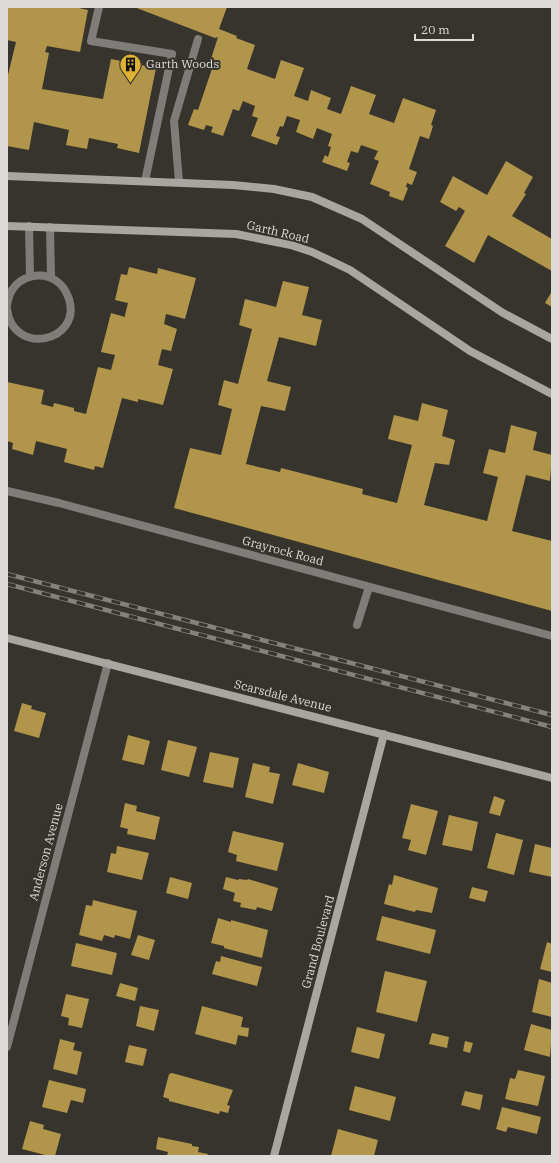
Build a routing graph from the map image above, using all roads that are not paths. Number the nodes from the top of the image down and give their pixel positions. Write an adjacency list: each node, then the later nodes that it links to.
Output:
1 (99, 7): 4 (street)
2 (198, 39): 5 (street)
3 (7, 176): 4 (street)
4 (145, 181): 5 (street)
5 (179, 182): 13 (street)
6 (7, 226): 7 (street, Garth Road)
7 (29, 226): 8 (street, Garth Road); 9 (street)
8 (50, 227): 10 (street); 14 (street, Garth Road)
9 (30, 276): 10 (street); 11 (street)
10 (51, 278): 12 (street)
11 (7, 305)
12 (7, 309)
13 (552, 339)
14 (552, 394)
15 (7, 491): 16 (street, Grayrock Road)
16 (369, 586): 17 (street); 18 (street, Grayrock Road)
17 (356, 625)
18 (552, 636)
19 (7, 638): 20 (street, Scarsdale Avenue)
20 (108, 663): 21 (street, Scarsdale Avenue); 23 (street, Anderson Avenue)
21 (384, 734): 22 (street, Scarsdale Avenue); 24 (street, Grand Boulevard)
22 (552, 778)
23 (7, 1047)
24 (274, 1156)

